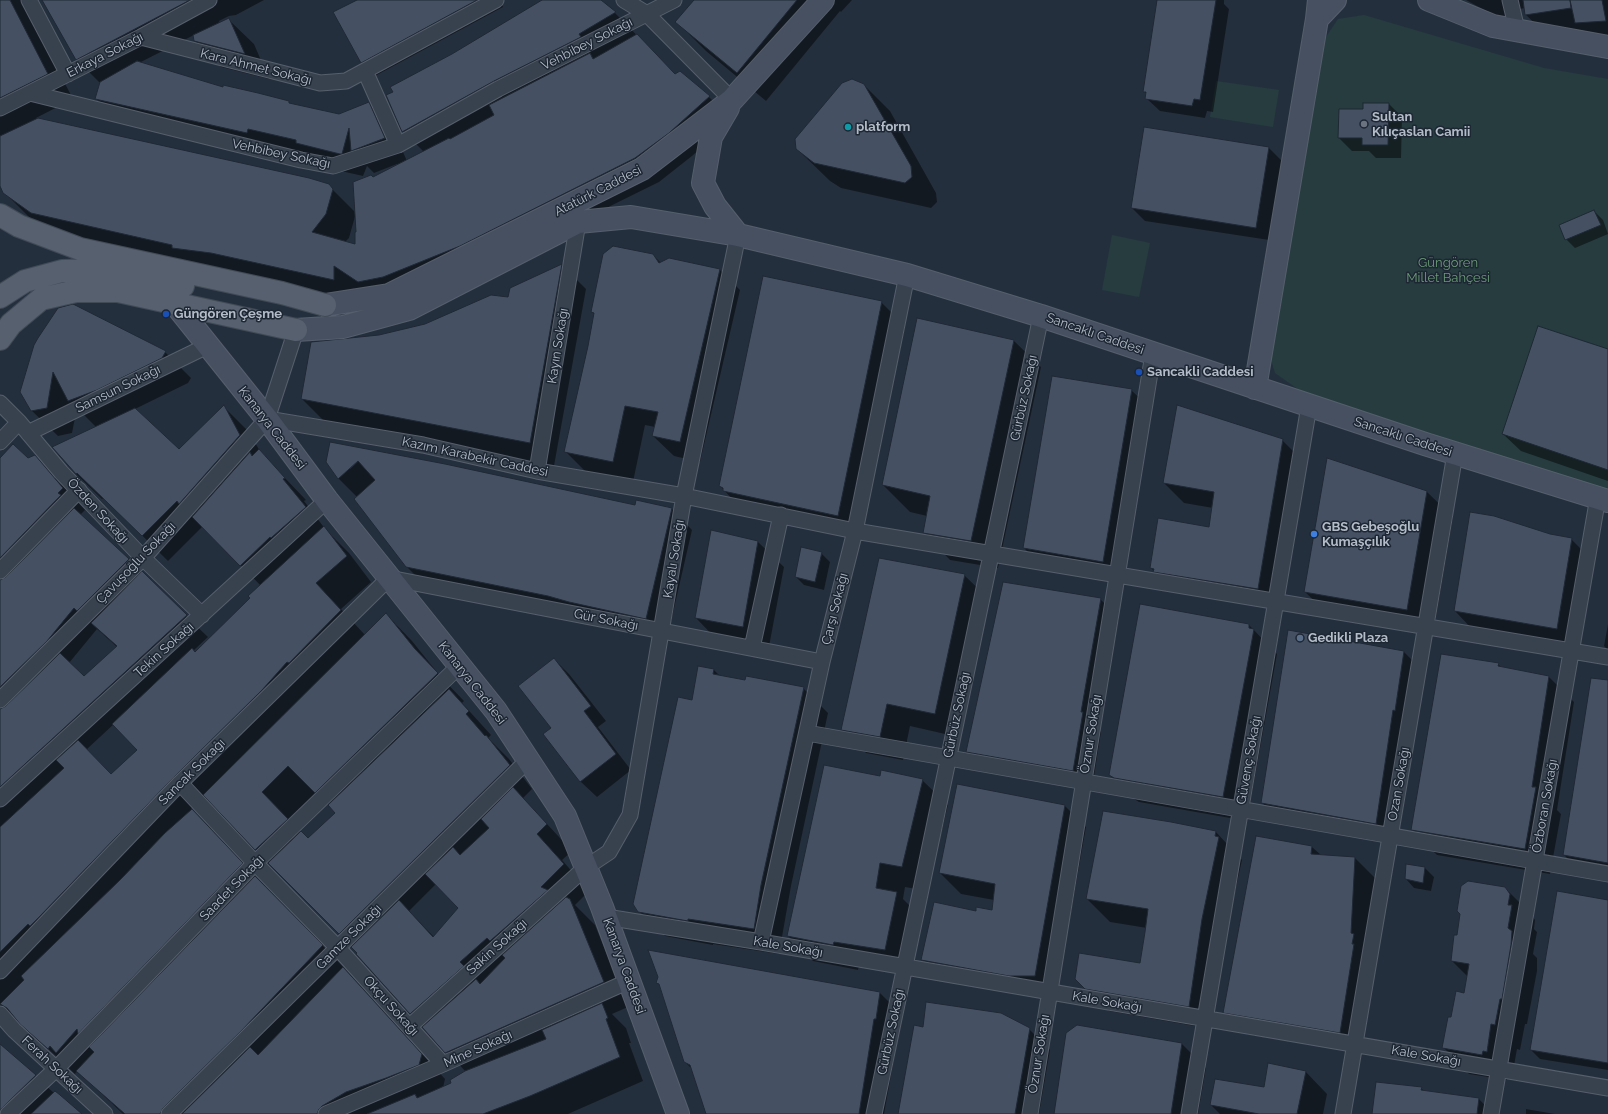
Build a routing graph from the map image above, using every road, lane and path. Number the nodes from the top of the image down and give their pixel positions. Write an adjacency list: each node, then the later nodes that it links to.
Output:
1 (29, 0): 17 (street)
2 (209, 0): 10 (street, Erkaya Sokağı)
3 (496, 0): 16 (street, Kara Ahmet Sokağı)
4 (624, 0): 12 (street)
5 (674, 0): 12 (street, Vehbibey Sokağı)
6 (824, 0): 19 (main road, Atatürk Caddesi)
7 (1335, 0): 11 (main road)
8 (1429, 0): 13 (main road)
9 (1510, 0): 13 (street)
10 (182, 6): 14 (street, Erkaya Sokağı)
11 (1318, 10): 34 (main road)
12 (646, 14): 19 (street); 21 (street, Vehbibey Sokağı)
13 (1517, 30): 15 (main road)
14 (141, 37): 16 (street, Kara Ahmet Sokağı); 17 (street, Erkaya Sokağı)
15 (1608, 47)
16 (365, 71): 21 (street)
17 (68, 74): 18 (street, Erkaya Sokağı)
18 (30, 93): 20 (street, Erkaya Sokağı); 21 (street, Vehbibey Sokağı)
19 (732, 100): 24 (main road); 28 (main road, Atatürk Caddesi)
20 (0, 108)
21 (398, 145)
22 (0, 215): 28 (main road)
23 (578, 222): 24 (main road, Sancaklı Caddesi); 30 (main road, Atatürk Caddesi); 41 (street, Kayın Sokağı)
24 (738, 235): 25 (main road, Sancaklı Caddesi); 43 (street, Kayalı Sokağı)
25 (907, 275): 29 (main road, Sancaklı Caddesi); 47 (street, Çarşı Sokağı)
26 (0, 298): 28 (main road)
27 (175, 304): 30 (main road); 31 (main road); 32 (main road, Kanarya Caddesi)
28 (325, 305)
29 (1041, 316): 33 (main road, Sancaklı Caddesi); 48 (street, Gürbüz Sokağı)
30 (296, 330): 37 (street)
31 (0, 338)
32 (207, 346): 37 (main road, Kanarya Caddesi); 38 (street, Samsun Sokağı)
33 (1153, 354): 34 (main road, Sancaklı Caddesi); 51 (street, Öznur Sokağı)
34 (1255, 388): 36 (main road, Sancaklı Caddesi)
35 (0, 403): 38 (street, Özden Sokağı)
36 (1309, 406): 40 (main road, Sancaklı Caddesi); 53 (street, Güvenç Sokağı)
37 (267, 419): 41 (street, Kazım Karabekir Caddesi); 45 (main road, Kanarya Caddesi); 49 (street, Çavuşoğlu Sokağı)
38 (24, 428): 39 (street, Samsun Sokağı); 42 (street, Özden Sokağı)
39 (0, 442)
40 (1455, 454): 44 (main road, Sancaklı Caddesi); 55 (street, Ozan Sokağı)
41 (538, 471): 43 (street, Kazım Karabekir Caddesi)
42 (79, 490): 49 (street, Özden Sokağı); 50 (street)
43 (684, 496): 46 (street, Kazım Karabekir Caddesi); 56 (street, Kayalı Sokağı)
44 (1603, 499): 58 (street, Özboran Sokağı)
45 (326, 500): 52 (main road, Kanarya Caddesi); 54 (street, Tekin Sokağı)
46 (780, 515): 47 (street, Kazım Karabekir Caddesi); 57 (street)
47 (855, 531): 48 (street, Kazım Karabekir Caddesi); 60 (street, Çarşı Sokağı)
48 (991, 554): 51 (street, Kazım Karabekir Caddesi); 64 (street, Gürbüz Sokağı)
49 (143, 558): 54 (street, Özden Sokağı); 62 (street, Çavuşoğlu Sokağı)
50 (0, 570)
51 (1117, 575): 53 (street, Kazım Karabekir Caddesi); 66 (street, Öznur Sokağı)
52 (389, 578): 56 (street, Gür Sokağı); 61 (main road, Kanarya Caddesi); 67 (street, Sancak Sokağı)
53 (1276, 602): 55 (street, Kazım Karabekir Caddesi); 69 (street, Güvenç Sokağı)
54 (202, 615): 68 (street, Tekin Sokağı)
55 (1426, 627): 58 (street, Kazım Karabekir Caddesi); 70 (street, Ozan Sokağı)
56 (662, 631): 57 (street, Gür Sokağı); 73 (street, Kayalı Sokağı)
57 (752, 648): 60 (street, Gür Sokağı)
58 (1571, 651): 59 (street, Kazım Karabekir Caddesi); 71 (street, Özboran Sokağı)
59 (1608, 657)
60 (822, 662): 63 (street, Çarşı Sokağı)
61 (459, 666): 65 (main road, Kanarya Caddesi); 72 (street, Saadet Sokağı)
62 (0, 700)
63 (807, 733): 64 (street); 76 (street, Çarşı Sokağı)
64 (948, 758): 66 (street); 78 (street, Gürbüz Sokağı)
65 (528, 760): 73 (main road, Kanarya Caddesi); 77 (street, Gamze Sokağı)
66 (1083, 782): 69 (street); 81 (street, Öznur Sokağı)
67 (180, 783): 72 (street, Okçu Sokağı); 79 (street, Sancak Sokağı)
68 (0, 799)
69 (1241, 809): 70 (street); 83 (street, Güvenç Sokağı)
70 (1390, 835): 71 (street); 85 (street, Ozan Sokağı)
71 (1535, 861): 74 (street); 88 (street, Özboran Sokağı)
72 (255, 863): 77 (street, Okçu Sokağı); 87 (street, Saadet Sokağı)
73 (585, 868): 75 (main road, Kanarya Caddesi); 84 (street, Sakin Sokağı)
74 (1608, 874)
75 (606, 917): 76 (street, Kale Sokağı); 80 (main road, Kanarya Caddesi)
76 (761, 942): 78 (street, Kale Sokağı)
77 (338, 948): 84 (street, Okçu Sokağı); 92 (street, Gamze Sokağı)
78 (905, 967): 81 (street, Kale Sokağı); 95 (street, Gürbüz Sokağı)
79 (0, 970)
80 (629, 981): 86 (street, Mine Sokağı); 94 (main road, Kanarya Caddesi)
81 (1049, 992): 83 (street, Kale Sokağı); 96 (street, Öznur Sokağı)
82 (0, 1014): 87 (street, Ferah Sokağı)
83 (1205, 1019): 85 (street, Kale Sokağı); 97 (street, Güvenç Sokağı)
84 (410, 1026): 86 (street, Okçu Sokağı)
85 (1354, 1044): 88 (street, Kale Sokağı); 98 (street, Ozan Sokağı)
86 (443, 1064): 93 (street, Mine Sokağı)
87 (56, 1069): 90 (street, Saadet Sokağı); 91 (street, Ferah Sokağı)
88 (1499, 1069): 89 (street, Kale Sokağı); 99 (street, Özboran Sokağı)
89 (1608, 1088)
90 (8, 1114)
91 (105, 1114)
92 (169, 1114)
93 (326, 1114)
94 (678, 1114)
95 (874, 1114)
96 (1030, 1114)
97 (1189, 1114)
98 (1343, 1114)
99 (1491, 1114)

